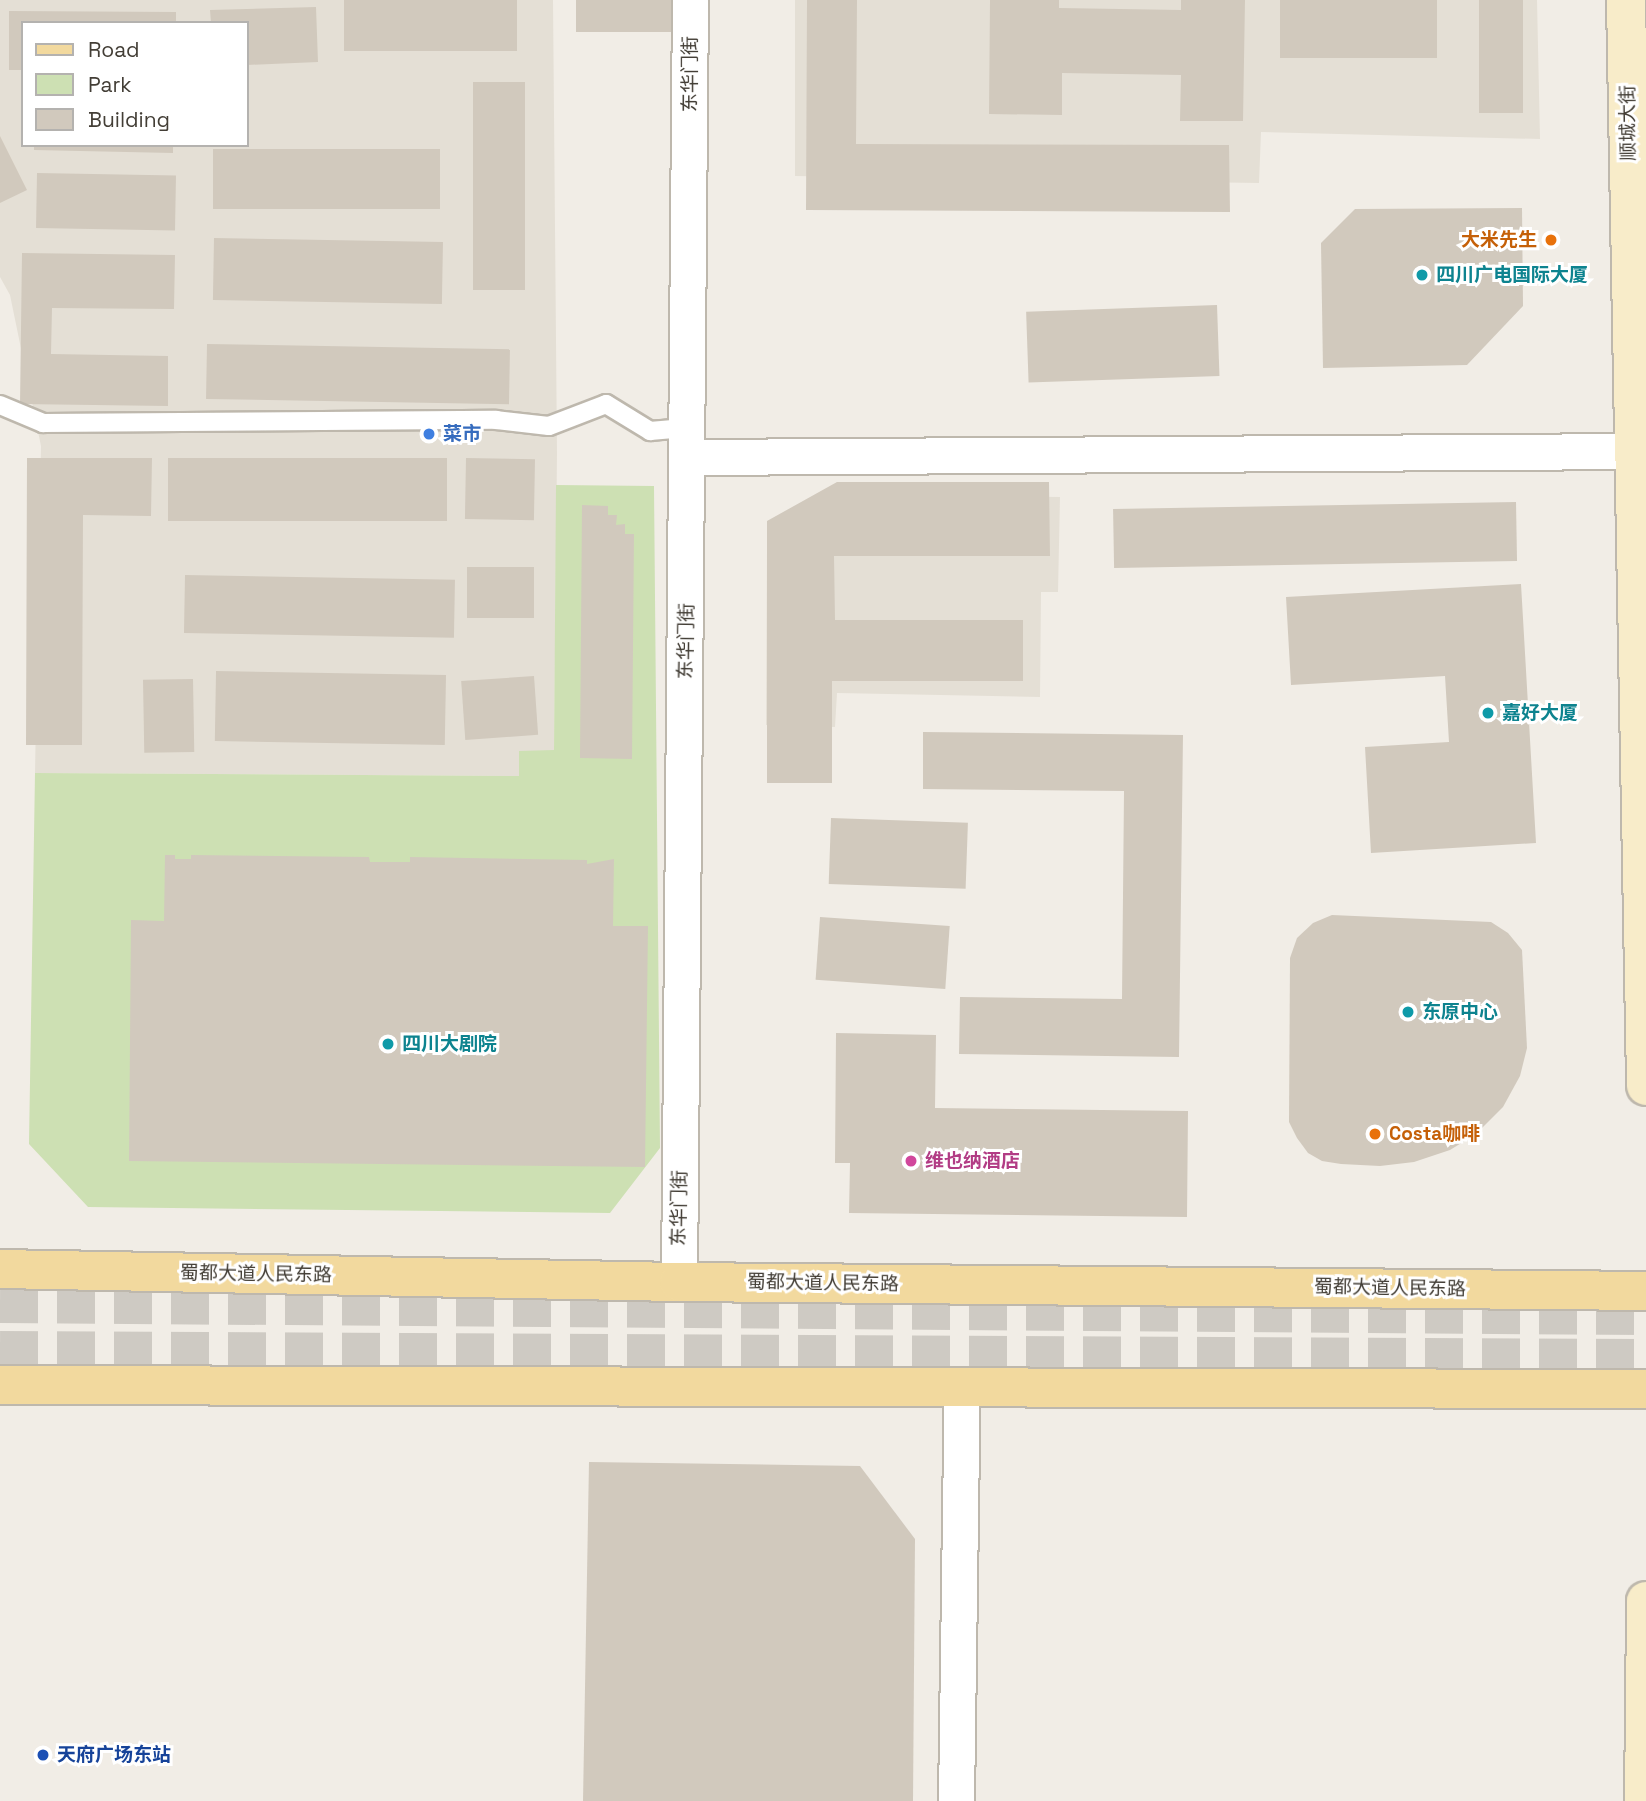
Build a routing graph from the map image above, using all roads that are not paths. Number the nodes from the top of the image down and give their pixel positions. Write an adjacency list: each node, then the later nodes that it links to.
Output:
1 (690, 0): 4 (street, 东华门街)
2 (1626, 0): 5 (main road, 顺城大街)
3 (0, 405): 4 (lane)
4 (688, 443): 5 (street); 8 (street, 东华门街)
5 (1633, 451): 6 (main road, 顺城大街)
6 (1646, 1086)
7 (0, 1269): 8 (main road, 蜀都大道人民东路)
8 (678, 1282): 9 (main road, 蜀都大道人民东路)
9 (1646, 1291)
10 (0, 1385): 11 (main road)
11 (962, 1386): 12 (main road); 14 (street)
12 (1646, 1389)
13 (1646, 1601): 15 (main road)
14 (956, 1801)
15 (1644, 1801)

